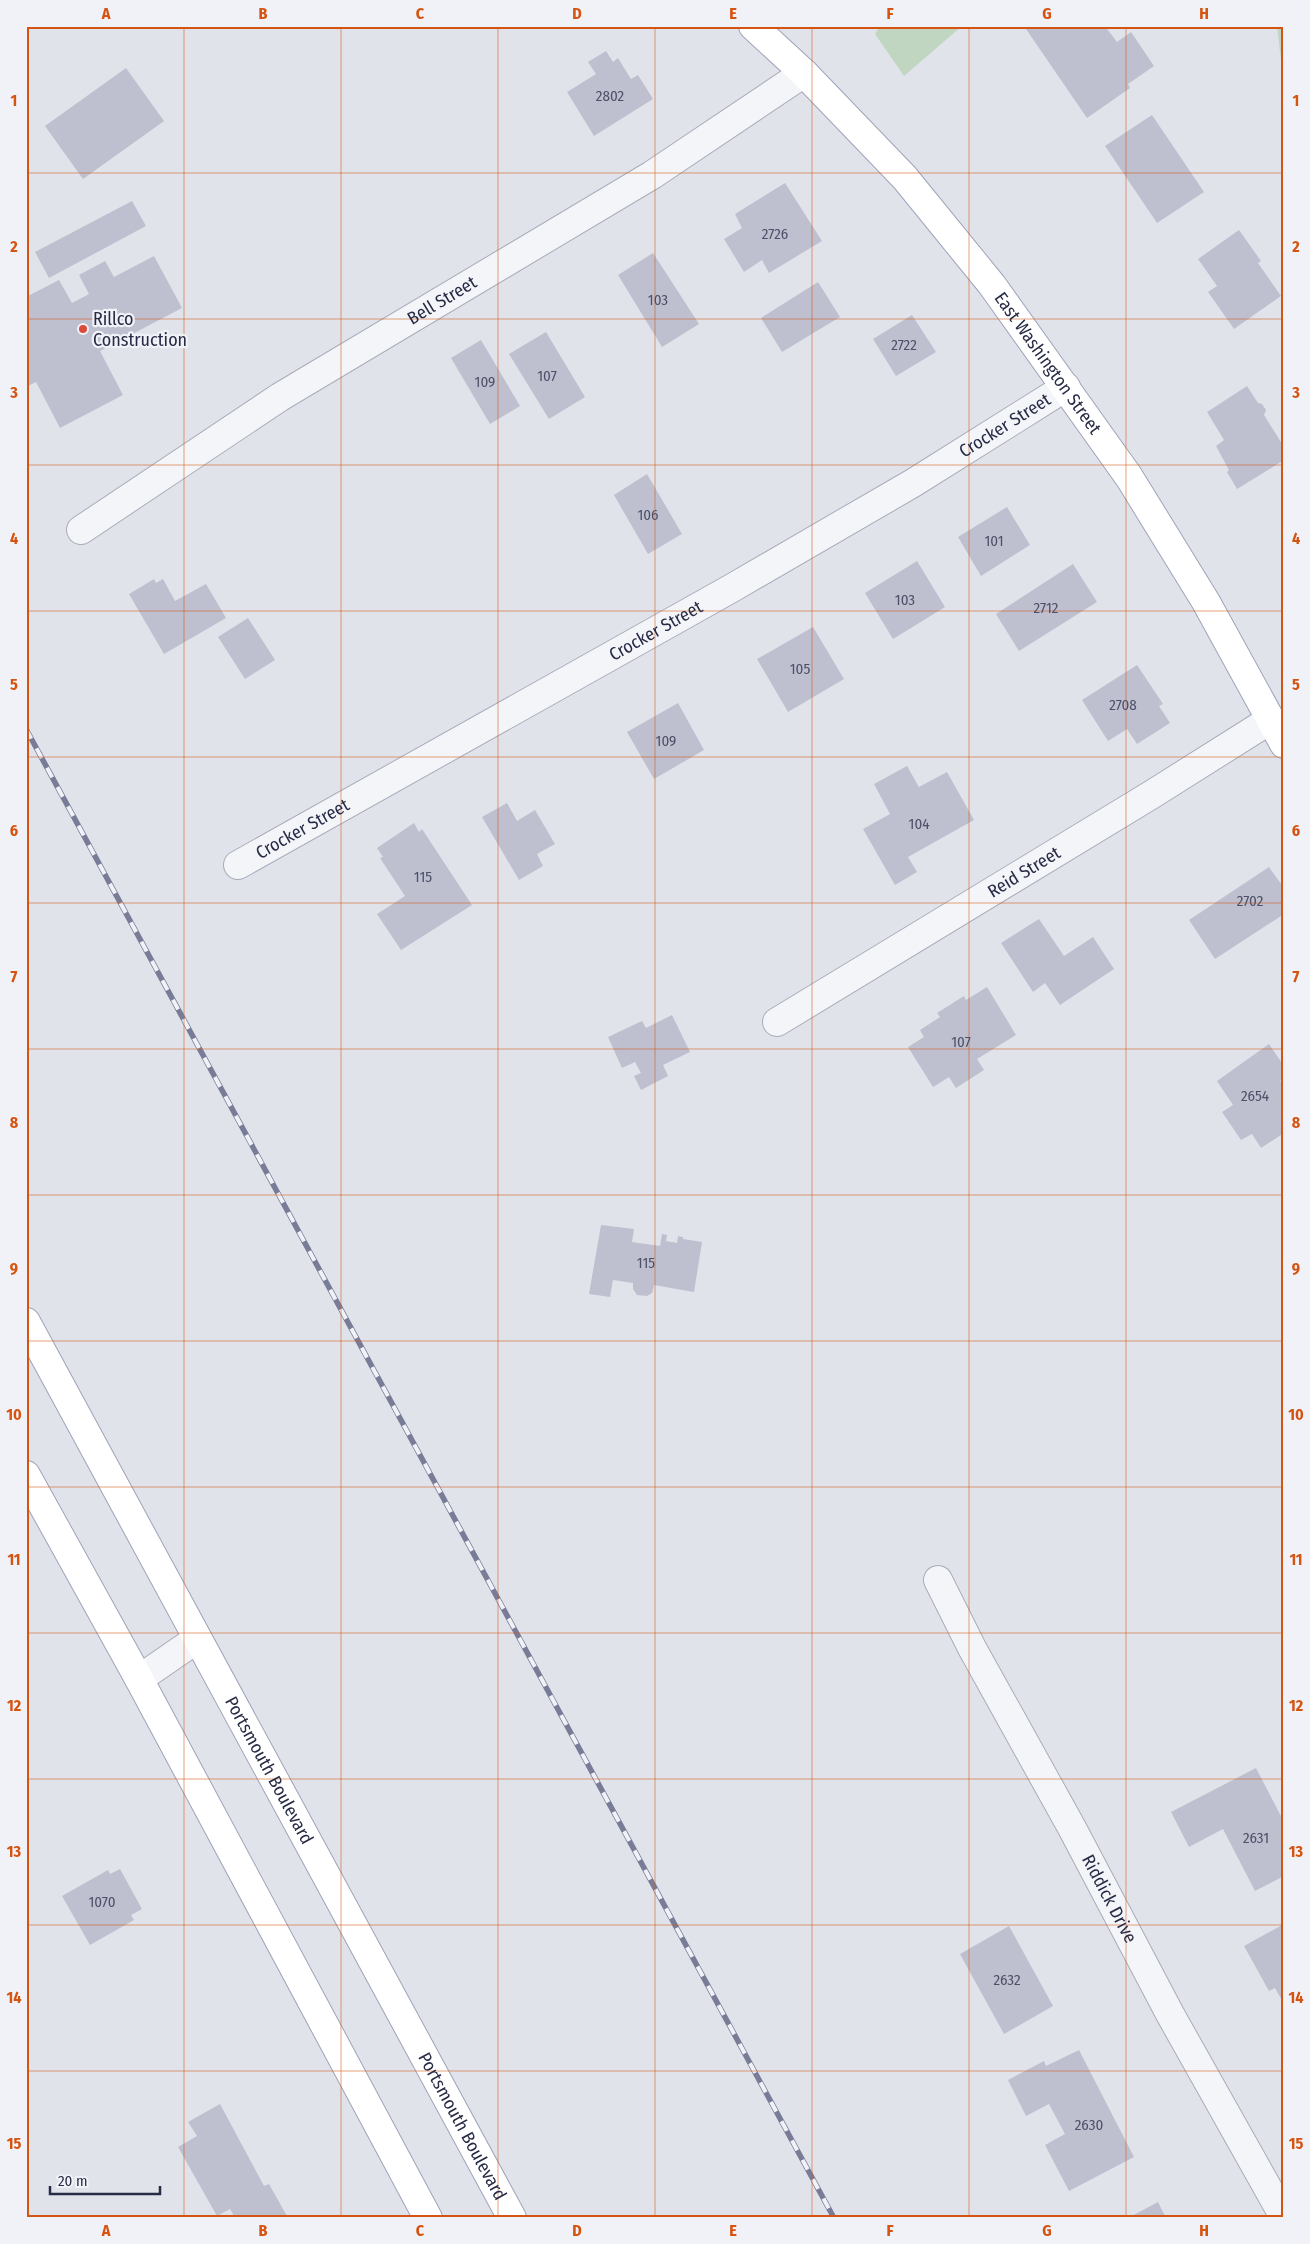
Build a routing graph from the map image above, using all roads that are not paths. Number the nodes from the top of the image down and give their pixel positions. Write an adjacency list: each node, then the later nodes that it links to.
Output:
1 (753, 26): 2 (main road, East Washington Street)
2 (804, 73): 3 (main road, East Washington Street); 4 (street, Bell Street)
3 (1066, 387): 5 (main road, East Washington Street); 7 (street, Crocker Street)
4 (82, 530)
5 (1270, 720): 6 (main road, East Washington Street); 8 (street, Reid Street)
6 (1284, 744)
7 (238, 865)
8 (777, 1022)
9 (26, 1322): 12 (main road, Portsmouth Boulevard)
10 (26, 1475): 13 (main road)
11 (938, 1580): 14 (street, Riddick Drive)
12 (197, 1639): 13 (street); 16 (main road, Portsmouth Boulevard)
13 (139, 1679): 15 (main road)
14 (1284, 2216)
15 (428, 2218)
16 (512, 2218)

